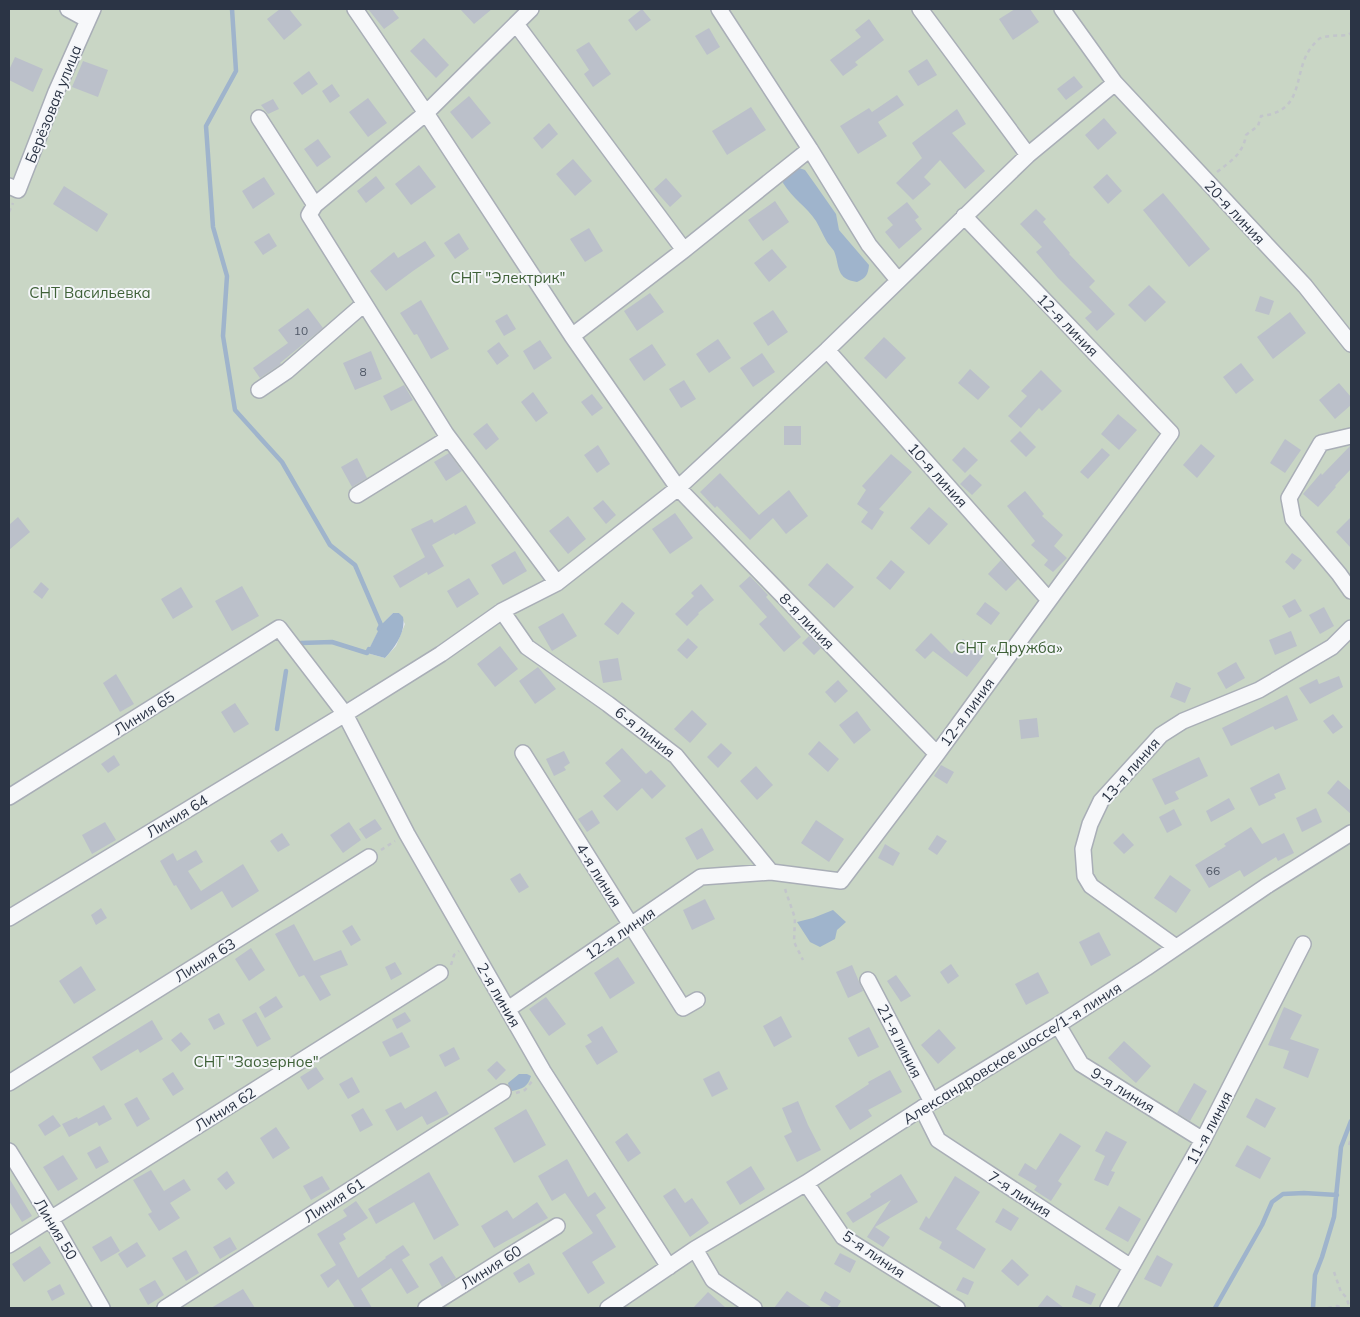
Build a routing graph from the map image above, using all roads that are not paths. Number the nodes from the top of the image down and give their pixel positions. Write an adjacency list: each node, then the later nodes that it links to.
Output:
1 (68, 9): 7 (street)
2 (355, 9): 10 (street, 8-я линия)
3 (531, 9): 8 (street)
4 (719, 9): 12 (street)
5 (920, 9): 13 (street)
6 (1062, 9): 9 (street, 20-я линия)
7 (91, 14): 14 (street, Берёзовая улица)
8 (516, 24): 10 (street); 17 (street)
9 (1115, 83): 13 (street, Линия 64); 21 (street, 20-я линия)
10 (426, 113): 15 (street); 20 (street, 8-я линия)
11 (259, 118): 15 (street)
12 (810, 149): 17 (street); 18 (street)
13 (1028, 155): 16 (street, Линия 64)
14 (9, 186)
15 (315, 205): 19 (street)
16 (964, 216): 18 (street, Линия 64); 30 (street, 12-я линия)
17 (684, 250): 20 (street)
18 (898, 280): 22 (street, Линия 64)
19 (364, 304): 23 (street); 25 (street)
20 (572, 336): 26 (street, 8-я линия)
21 (1351, 344)
22 (827, 350): 26 (street, Линия 64); 30 (street, 10-я линия)
23 (259, 390)
24 (1351, 436): 29 (street)
25 (449, 438): 27 (street); 28 (street)
26 (678, 488): 28 (street, Линия 64); 36 (street, 8-я линия)
27 (357, 495)
28 (557, 583): 31 (street, Линия 64)
29 (1351, 591)
30 (1049, 600): 36 (street, 12-я линия)
31 (502, 611): 34 (street, Линия 64); 40 (street, 6-я линия)
32 (278, 628): 34 (street, 2-я линия); 37 (street, Линия 65)
33 (1351, 628): 44 (street, 13-я линия)
34 (345, 714): 41 (street, Линия 64); 48 (street, 2-я линия)
35 (523, 753): 42 (street, 4-я линия)
36 (937, 754): 40 (street, 12-я линия)
37 (9, 797)
38 (1351, 833): 44 (street, Александровское шоссе/1-я линия)
39 (369, 857): 50 (street, Линия 63)
40 (775, 873): 42 (street, 12-я линия)
41 (9, 918)
42 (631, 925): 47 (street, 4-я линия); 48 (street, 12-я линия)
43 (1303, 944): 53 (street, 11-я линия)
44 (1176, 948): 49 (street, Александровское шоссе/1-я линия)
45 (440, 973): 56 (street, Линия 62)
46 (868, 980): 52 (street, 21-я линия)
47 (697, 1000)
48 (508, 1009): 60 (street, 2-я линия)
49 (1058, 1025): 52 (street, Александровское шоссе/1-я линия); 53 (street, 9-я линия)
50 (9, 1083)
51 (503, 1092): 64 (street, Линия 61)
52 (927, 1105): 55 (street, Александровское шоссе/1-я линия); 61 (street, 7-я линия)
53 (1203, 1140): 61 (street, 11-я линия)
54 (9, 1151): 56 (street, Линия 50)
55 (806, 1183): 59 (street, Александровское шоссе/1-я линия); 67 (street, 5-я линия)
56 (51, 1219): 58 (street, Линия 62); 63 (street, Линия 50)
57 (557, 1226): 65 (street, Линия 60)
58 (9, 1245)
59 (695, 1250): 60 (street, Александровское шоссе/1-я линия); 66 (street)
60 (669, 1267): 62 (street, Александровское шоссе/1-я линия)
61 (1131, 1267): 68 (street, 11-я линия)
62 (616, 1306)
63 (102, 1308)
64 (165, 1308)
65 (426, 1308)
66 (754, 1308)
67 (958, 1308)
68 (1108, 1308)

